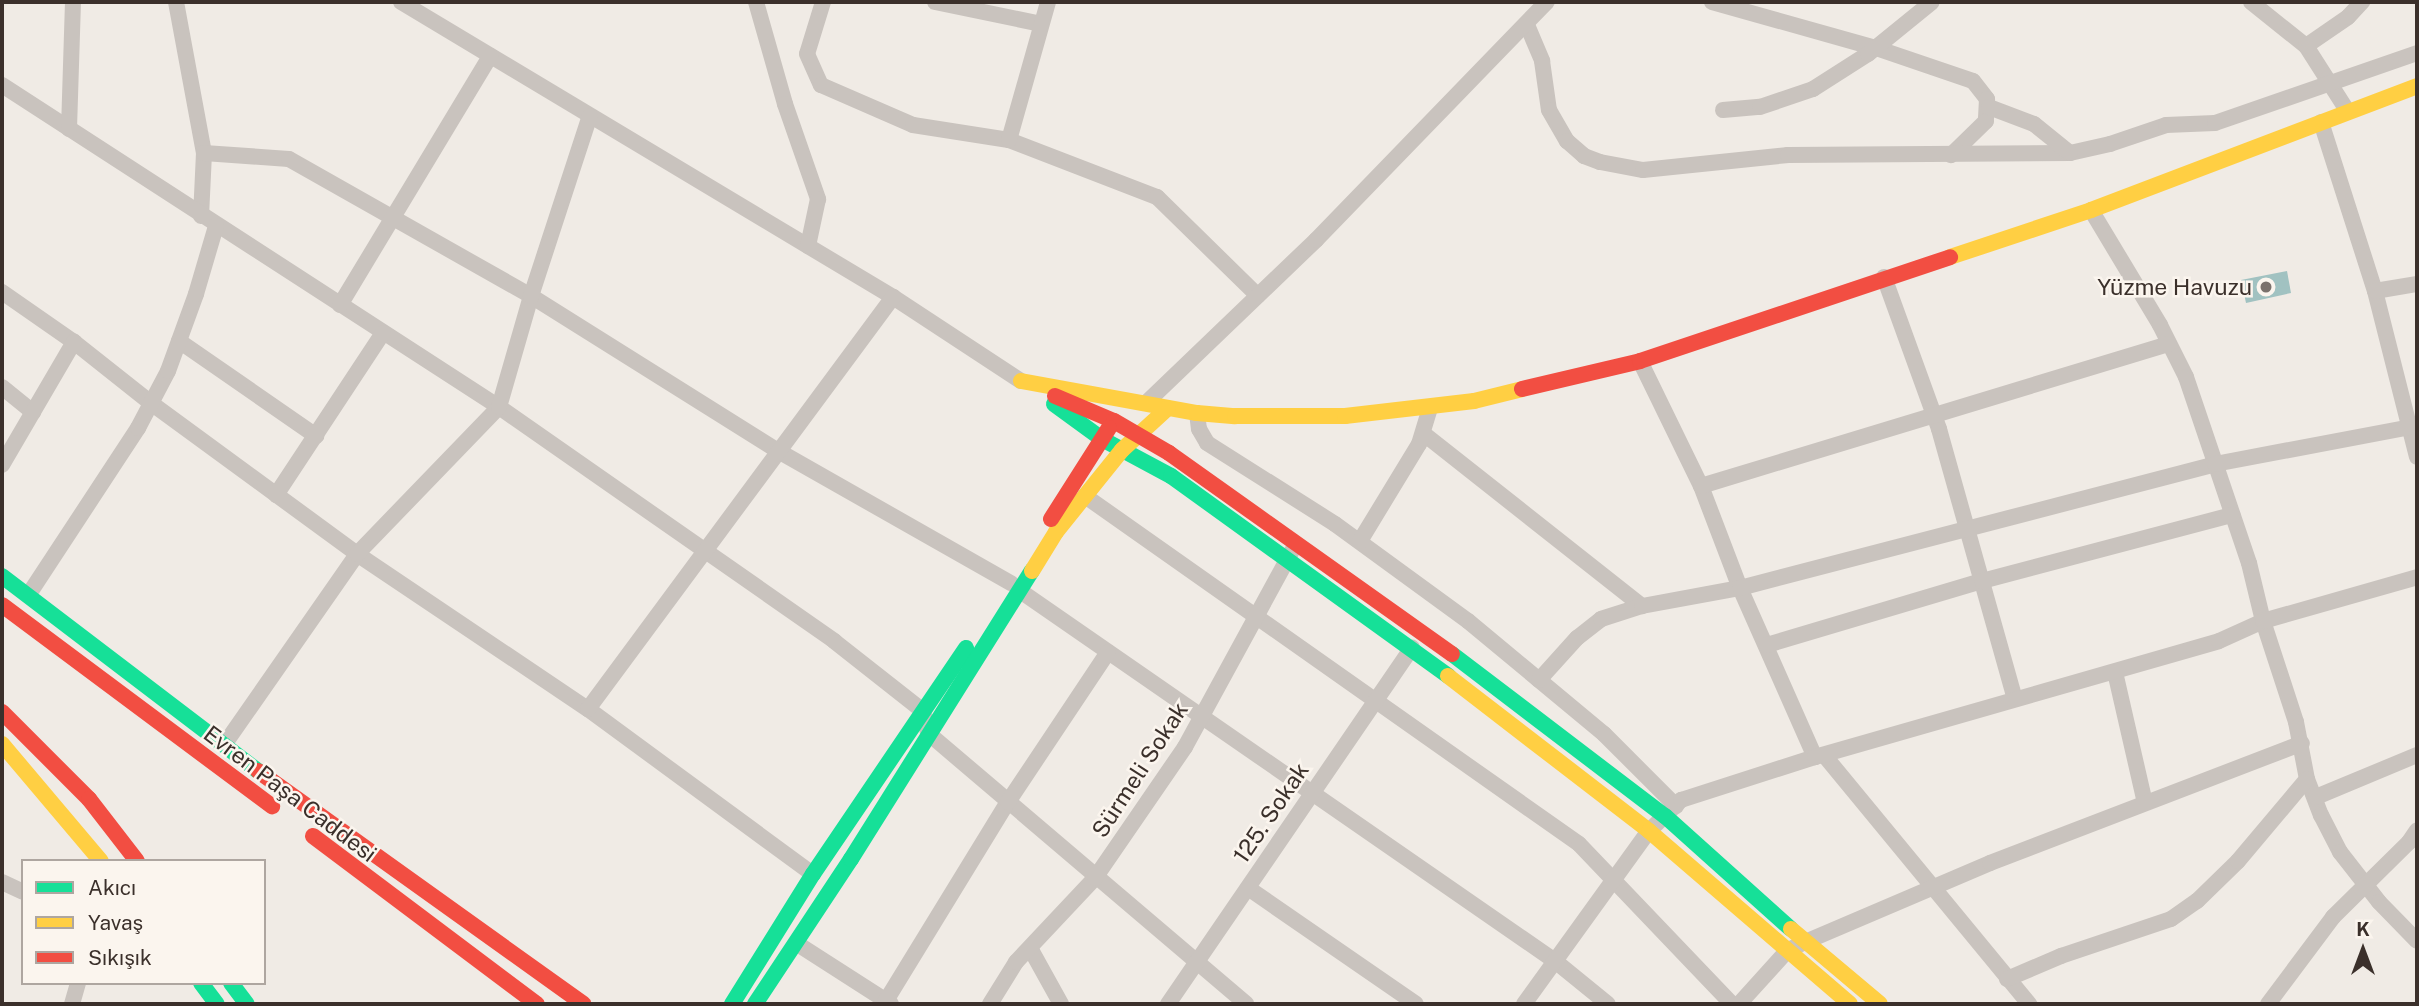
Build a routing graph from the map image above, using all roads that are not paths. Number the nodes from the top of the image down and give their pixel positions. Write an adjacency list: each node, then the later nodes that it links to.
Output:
1 (73, 2): 27 (street)
2 (176, 2): 29 (street)
3 (401, 2): 18 (street)
4 (756, 2): 36 (street)
5 (823, 2): 28 (street)
6 (935, 2): 13 (street)
7 (1048, 2): 13 (street)
8 (1547, 2): 14 (street)
9 (1712, 2): 16 (street)
10 (1932, 2): 16 (street)
11 (2251, 2): 15 (street)
12 (2362, 2): 15 (street)
13 (1041, 24): 28 (street)
14 (1527, 25): 31 (street); 42 (street)
15 (2306, 46): 19 (street)
16 (1876, 48): 22 (street); 23 (street)
17 (2417, 53): 19 (street)
18 (490, 56): 25 (street); 34 (street)
19 (2330, 83): 24 (street); 30 (street)
20 (2, 85): 27 (street)
21 (2417, 86): 24 (main road)
22 (1989, 107): 30 (street); 31 (street)
23 (1723, 110)
24 (2348, 112): 26 (main road)
25 (590, 116): 36 (street); 41 (street)
26 (2321, 122): 32 (main road); 39 (street)
27 (69, 129): 33 (street)
28 (1009, 140): 42 (street)
29 (204, 153): 33 (street); 34 (street)
30 (2070, 153): 31 (street)
31 (1951, 155)
32 (2091, 210): 37 (main road); 48 (street)
33 (201, 216): 35 (street)
34 (394, 219): 41 (street); 44 (street)
35 (216, 226): 44 (street); 46 (street)
36 (808, 246): 43 (street)
37 (1884, 277): 49 (main road); 60 (street)
38 (2417, 284): 39 (street)
39 (2375, 291): 62 (street)
40 (2, 292): 47 (street)
41 (531, 296): 55 (street); 68 (street)
42 (1258, 296): 54 (street)
43 (892, 297): 50 (street); 68 (street)
44 (340, 305): 45 (street)
45 (383, 333): 55 (street); 65 (street)
46 (179, 341): 53 (street); 65 (street)
47 (75, 342): 53 (street); 58 (street)
48 (2169, 344): 60 (street); 70 (street)
49 (1640, 361): 56 (main road); 72 (street)
50 (1021, 381): 52 (main road); 61 (main road); 66 (main road)
51 (2, 387): 58 (street)
52 (1127, 400): 54 (main road); 61 (main road)
53 (151, 403): 73 (street); 87 (street)
54 (1146, 403): 57 (main road)
55 (499, 407): 79 (street); 80 (street)
56 (1430, 407): 59 (main road); 63 (street)
57 (1168, 408): 59 (main road); 64 (main road)
58 (33, 412): 71 (street)
59 (1197, 413): 78 (street)
60 (1934, 415): 72 (street); 76 (street)
61 (1114, 421): 64 (main road); 66 (main road)
62 (2412, 427): 69 (street); 70 (street)
63 (1424, 434): 78 (street); 89 (street)
64 (1138, 435): 67 (main road); 77 (main road)
65 (316, 436): 73 (street)
66 (1102, 439): 67 (main road); 85 (main road)
67 (1122, 450): 74 (main road); 81 (main road)
68 (780, 452): 79 (street); 85 (street)
69 (2417, 457)
70 (2215, 464): 75 (street); 76 (street)
71 (2, 465)
72 (1701, 486): 86 (street)
73 (276, 495): 80 (street)
74 (1085, 496): 85 (main road); 90 (street)
75 (2232, 515): 84 (street); 91 (street)
76 (1967, 529): 84 (street); 86 (street)
77 (1299, 541): 81 (street, Sürmeli Sokak); 114 (main road)
78 (1360, 541): 96 (street)
79 (706, 550): 99 (street); 100 (street)
80 (357, 554): 99 (street); 106 (street)
81 (1287, 558): 90 (street, Sürmeli Sokak); 93 (main road)
82 (2, 576): 87 (main road, Evren Paşa Caddesi)
83 (2417, 577): 91 (street)
84 (1982, 581): 92 (street); 98 (street)
85 (1015, 587): 94 (street); 100 (main road); 103 (main road)
86 (1740, 588): 89 (street); 92 (street)
87 (29, 594): 106 (main road, Evren Paşa Caddesi)
88 (2, 605): 142 (main road, Evren Paşa Caddesi)
89 (1643, 606): 96 (street)
90 (1257, 618): 97 (street); 102 (street, Sürmeli Sokak)
91 (2263, 621): 95 (street); 104 (street)
92 (1767, 645): 108 (street)
93 (1412, 648): 97 (street, 125. Sokak); 116 (main road)
94 (1108, 652): 102 (street); 112 (street)
95 (2115, 673): 98 (street); 113 (street)
96 (1539, 680): 114 (street)
97 (1377, 699): 110 (street, 125. Sokak); 121 (street)
98 (2015, 699): 108 (street)
99 (588, 709): 119 (street)
100 (923, 711): 103 (street); 119 (main road)
101 (2, 712): 118 (main road)
102 (1203, 717): 110 (street); 120 (street, Sürmeli Sokak)
103 (928, 733): 112 (street); 129 (main road)
104 (2302, 743): 109 (street); 113 (street)
105 (2, 744): 117 (main road)
106 (224, 745): 143 (main road, Evren Paşa Caddesi)
107 (2417, 755): 111 (street)
108 (1820, 756): 114 (street); 125 (street)
109 (2308, 779): 111 (street); 134 (street)
110 (1311, 796): 124 (street, 125. Sokak); 132 (street)
111 (2316, 797): 123 (street)
112 (1008, 802): 120 (street); 138 (street)
113 (2146, 803): 125 (street)
114 (1670, 811): 116 (street); 128 (main road)
115 (2417, 830): 123 (street)
116 (1649, 831): 121 (street); 131 (main road)
117 (99, 859)
118 (135, 859)
119 (813, 874): 144 (main road)
120 (1095, 877): 130 (street, Sürmeli Sokak); 133 (street)
121 (1614, 879): 132 (street); 153 (street)
122 (2, 882): 126 (street)
123 (2364, 883): 127 (street); 158 (street)
124 (1248, 888): 133 (street, 125. Sokak); 150 (street)
125 (1932, 888): 128 (street); 134 (street)
126 (21, 891)
127 (2417, 941)
128 (1805, 942): 131 (street); 156 (main road)
129 (796, 943): 138 (street); 145 (main road)
130 (1030, 947): 146 (street, Sürmeli Sokak); 147 (street)
131 (1787, 951): 154 (street); 155 (main road)
132 (1555, 961): 151 (street); 152 (street)
133 (1196, 964): 148 (street, 125. Sokak); 149 (street)
134 (2007, 979): 157 (street)
135 (77, 985): 139 (street)
136 (203, 985): 140 (main road)
137 (233, 985): 141 (main road)
138 (887, 1003)
139 (72, 1004)
140 (217, 1004)
141 (247, 1004)
142 (537, 1004)
143 (583, 1004)
144 (732, 1004)
145 (755, 1004)
146 (990, 1004)
147 (1061, 1004)
148 (1168, 1004)
149 (1247, 1004)
150 (1416, 1004)
151 (1524, 1004)
152 (1608, 1004)
153 (1732, 1004)
154 (1739, 1004)
155 (1850, 1004)
156 (1880, 1004)
157 (2029, 1004)
158 (2268, 1004)

